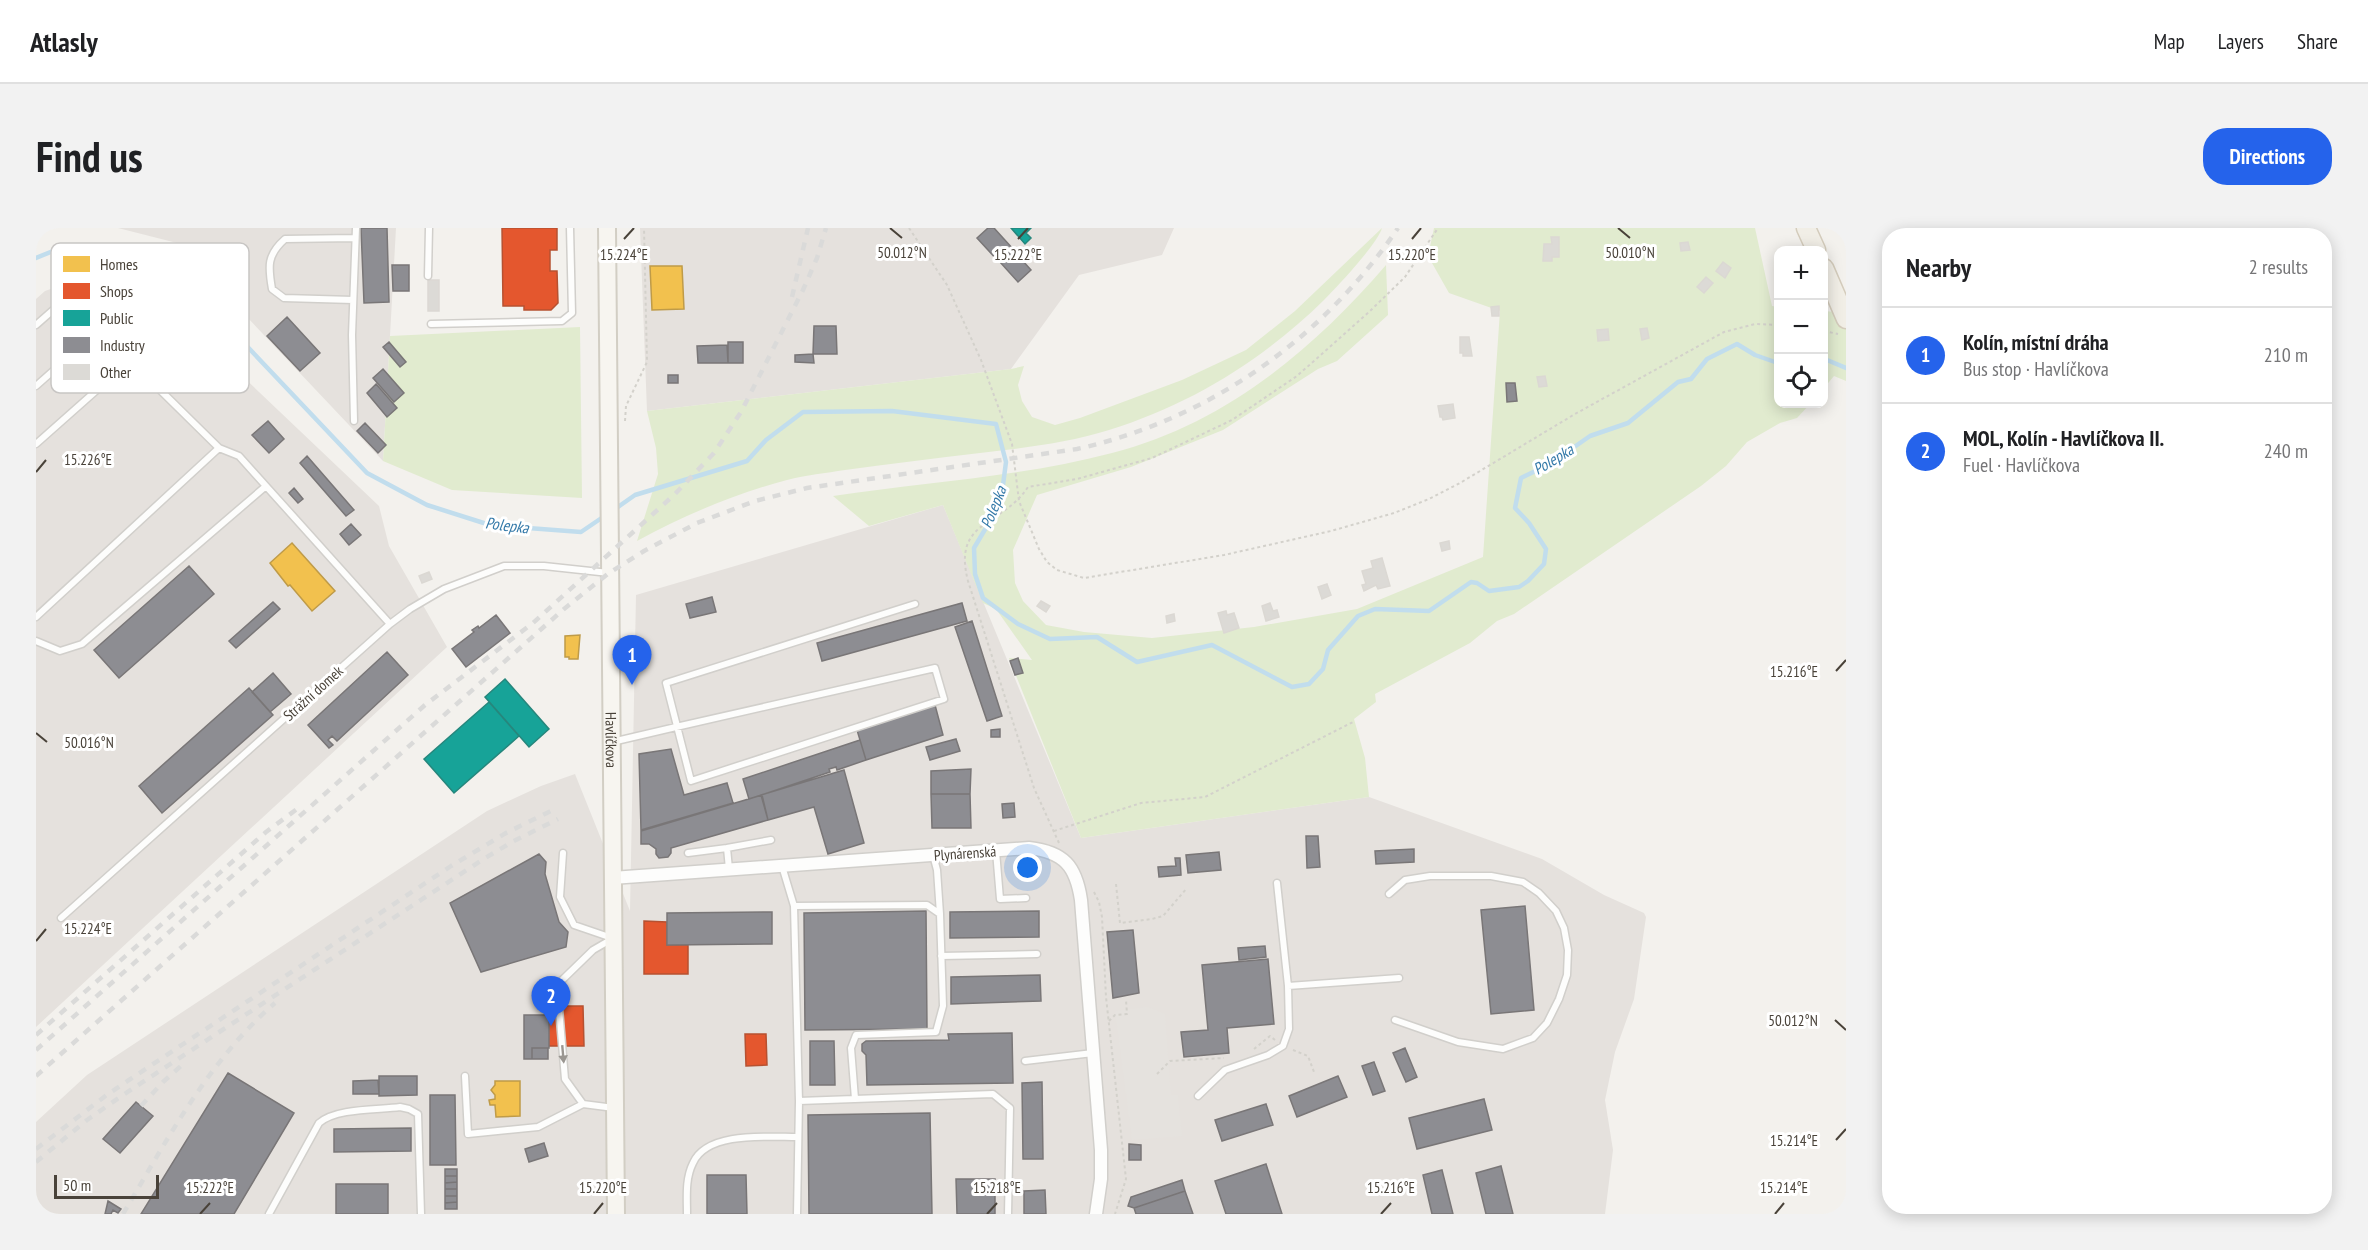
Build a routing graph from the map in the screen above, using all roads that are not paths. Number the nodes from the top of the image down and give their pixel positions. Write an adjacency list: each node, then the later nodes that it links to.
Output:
1 (356, 228): 6 (lane)
2 (429, 228): 8 (lane)
3 (570, 228): 12 (lane)
4 (607, 228): 23 (street, Havlíčkova)
5 (1806, 228): 7 (main road)
6 (355, 238): 10 (lane); 10 (lane)
7 (1814, 246)
8 (428, 276)
9 (1828, 279): 14 (main road)
10 (353, 300): 19 (lane)
11 (51, 312): 13 (lane)
12 (431, 324)
13 (36, 325)
14 (1846, 327)
15 (51, 373): 16 (lane)
16 (36, 386)
17 (94, 393): 20 (lane)
18 (163, 393): 21 (lane)
19 (354, 421)
20 (36, 444)
21 (219, 448): 22 (lane); 25 (lane)
22 (266, 486): 26 (lane); 27 (lane)
23 (609, 573): 26 (lane, Strážní domek); 29 (street, Havlíčkova)
24 (915, 604): 28 (lane)
25 (36, 617)
26 (390, 624): 44 (lane, Strážní domek)
27 (36, 641)
28 (676, 727): 28 (lane); 29 (lane)
29 (612, 742): 38 (street, Havlíčkova)
30 (771, 840): 31 (lane)
31 (727, 848): 34 (lane); 37 (lane)
32 (996, 851): 35 (street, Plynárenská); 41 (lane); 51 (street, Plynárenská)
33 (563, 853): 45 (lane)
34 (688, 853)
35 (933, 855): 36 (street, Plynárenská); 43 (lane)
36 (782, 866): 37 (street, Plynárenská); 42 (lane)
37 (729, 870): 38 (street, Plynárenská)
38 (612, 878): 45 (street, Havlíčkova)
39 (1277, 883): 49 (lane)
40 (1389, 894): 50 (lane)
41 (1026, 898)
42 (794, 906): 43 (lane); 56 (lane)
43 (940, 914): 47 (lane)
44 (61, 918)
45 (613, 938): 57 (lane, one-way to 57); 58 (street, Havlíčkova)
46 (1037, 954): 47 (lane)
47 (941, 956): 55 (lane)
48 (1399, 978): 49 (lane)
49 (1288, 986): 54 (lane)
50 (1395, 1020)
51 (1093, 1053): 52 (lane); 66 (street, Plynárenská)
52 (1026, 1061)
53 (465, 1076): 57 (lane)
54 (1198, 1096)
55 (855, 1099): 56 (lane); 65 (lane)
56 (799, 1101): 59 (lane)
57 (583, 1104): 58 (lane)
58 (614, 1108): 62 (street, Havlíčkova)
59 (797, 1137): 63 (lane); 64 (lane)
60 (269, 1214): 61 (lane)
61 (421, 1214)
62 (616, 1214)
63 (687, 1214)
64 (797, 1214)
65 (1008, 1214)
66 (1096, 1214)

